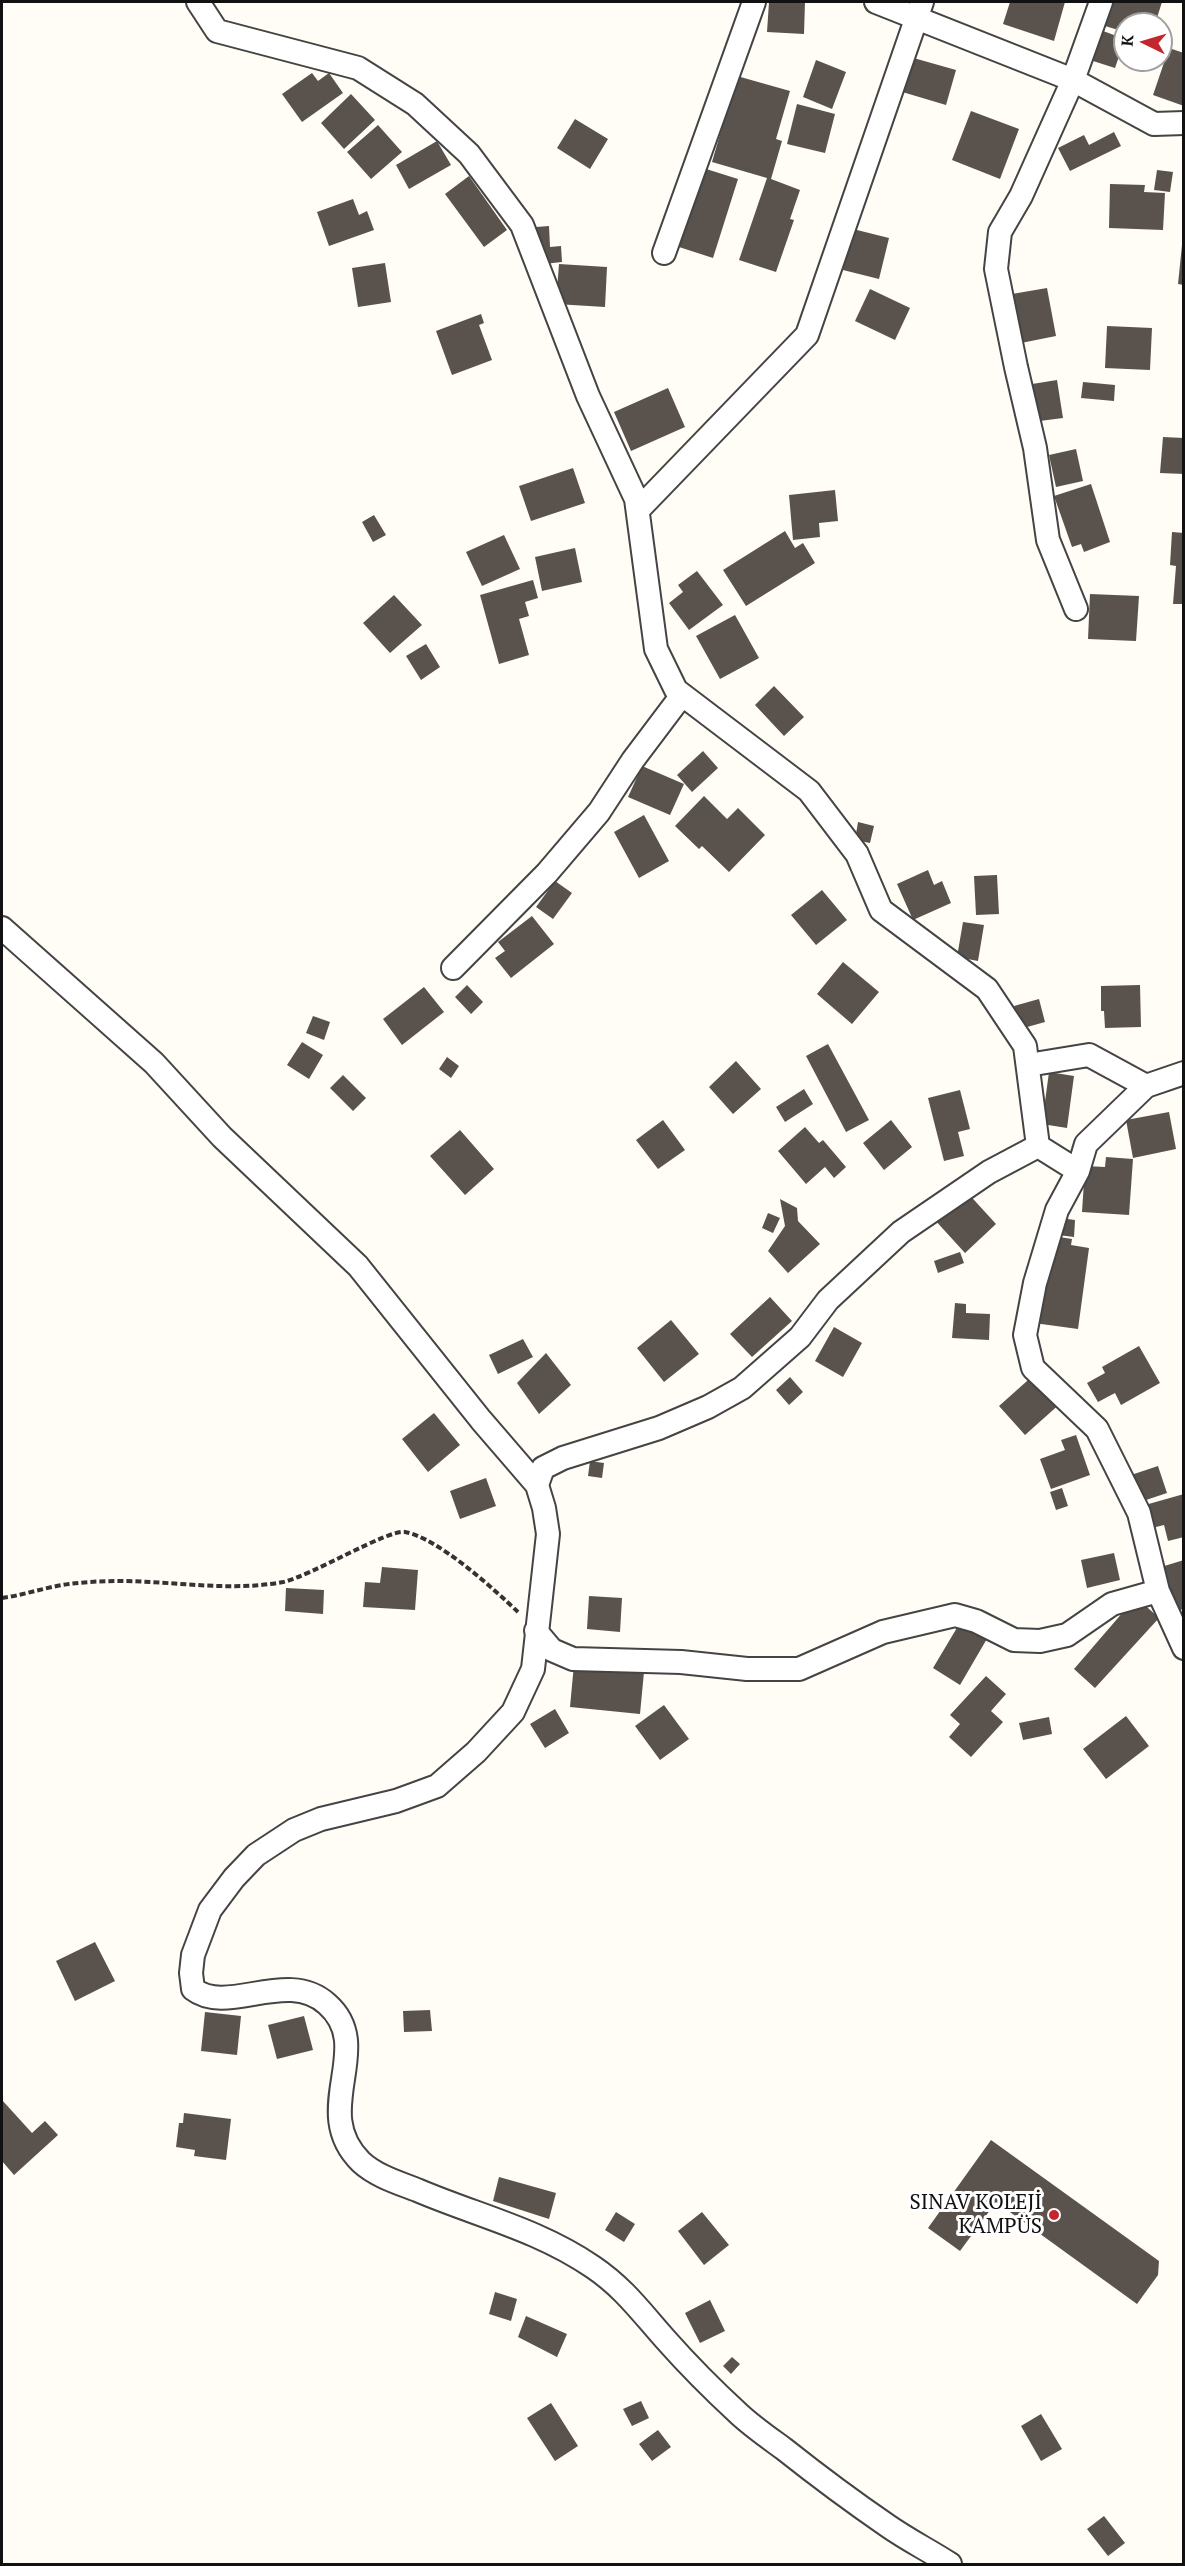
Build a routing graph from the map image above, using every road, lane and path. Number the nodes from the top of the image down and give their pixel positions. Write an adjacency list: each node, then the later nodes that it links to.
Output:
1 (198, 2): 9 (street)
2 (753, 2): 8 (street)
3 (876, 2): 5 (street)
4 (1101, 2): 6 (street)
5 (919, 10): 6 (street); 9 (street)
6 (1073, 81): 7 (street); 10 (street)
7 (1184, 123)
8 (664, 253)
9 (638, 510): 11 (street)
10 (1076, 609)
11 (682, 694): 13 (street); 14 (street)
12 (2, 928): 19 (street)
13 (453, 968)
14 (1028, 1065): 16 (street); 17 (street)
15 (1184, 1073): 16 (street)
16 (1146, 1086): 18 (street)
17 (1038, 1146): 18 (street); 19 (street)
18 (1078, 1171): 20 (street)
19 (537, 1485): 22 (street)
20 (1158, 1591): 22 (street); 23 (street)
21 (2, 1598): 22 (path)
22 (537, 1631): 24 (street)
23 (1184, 1648)
24 (950, 2565)

